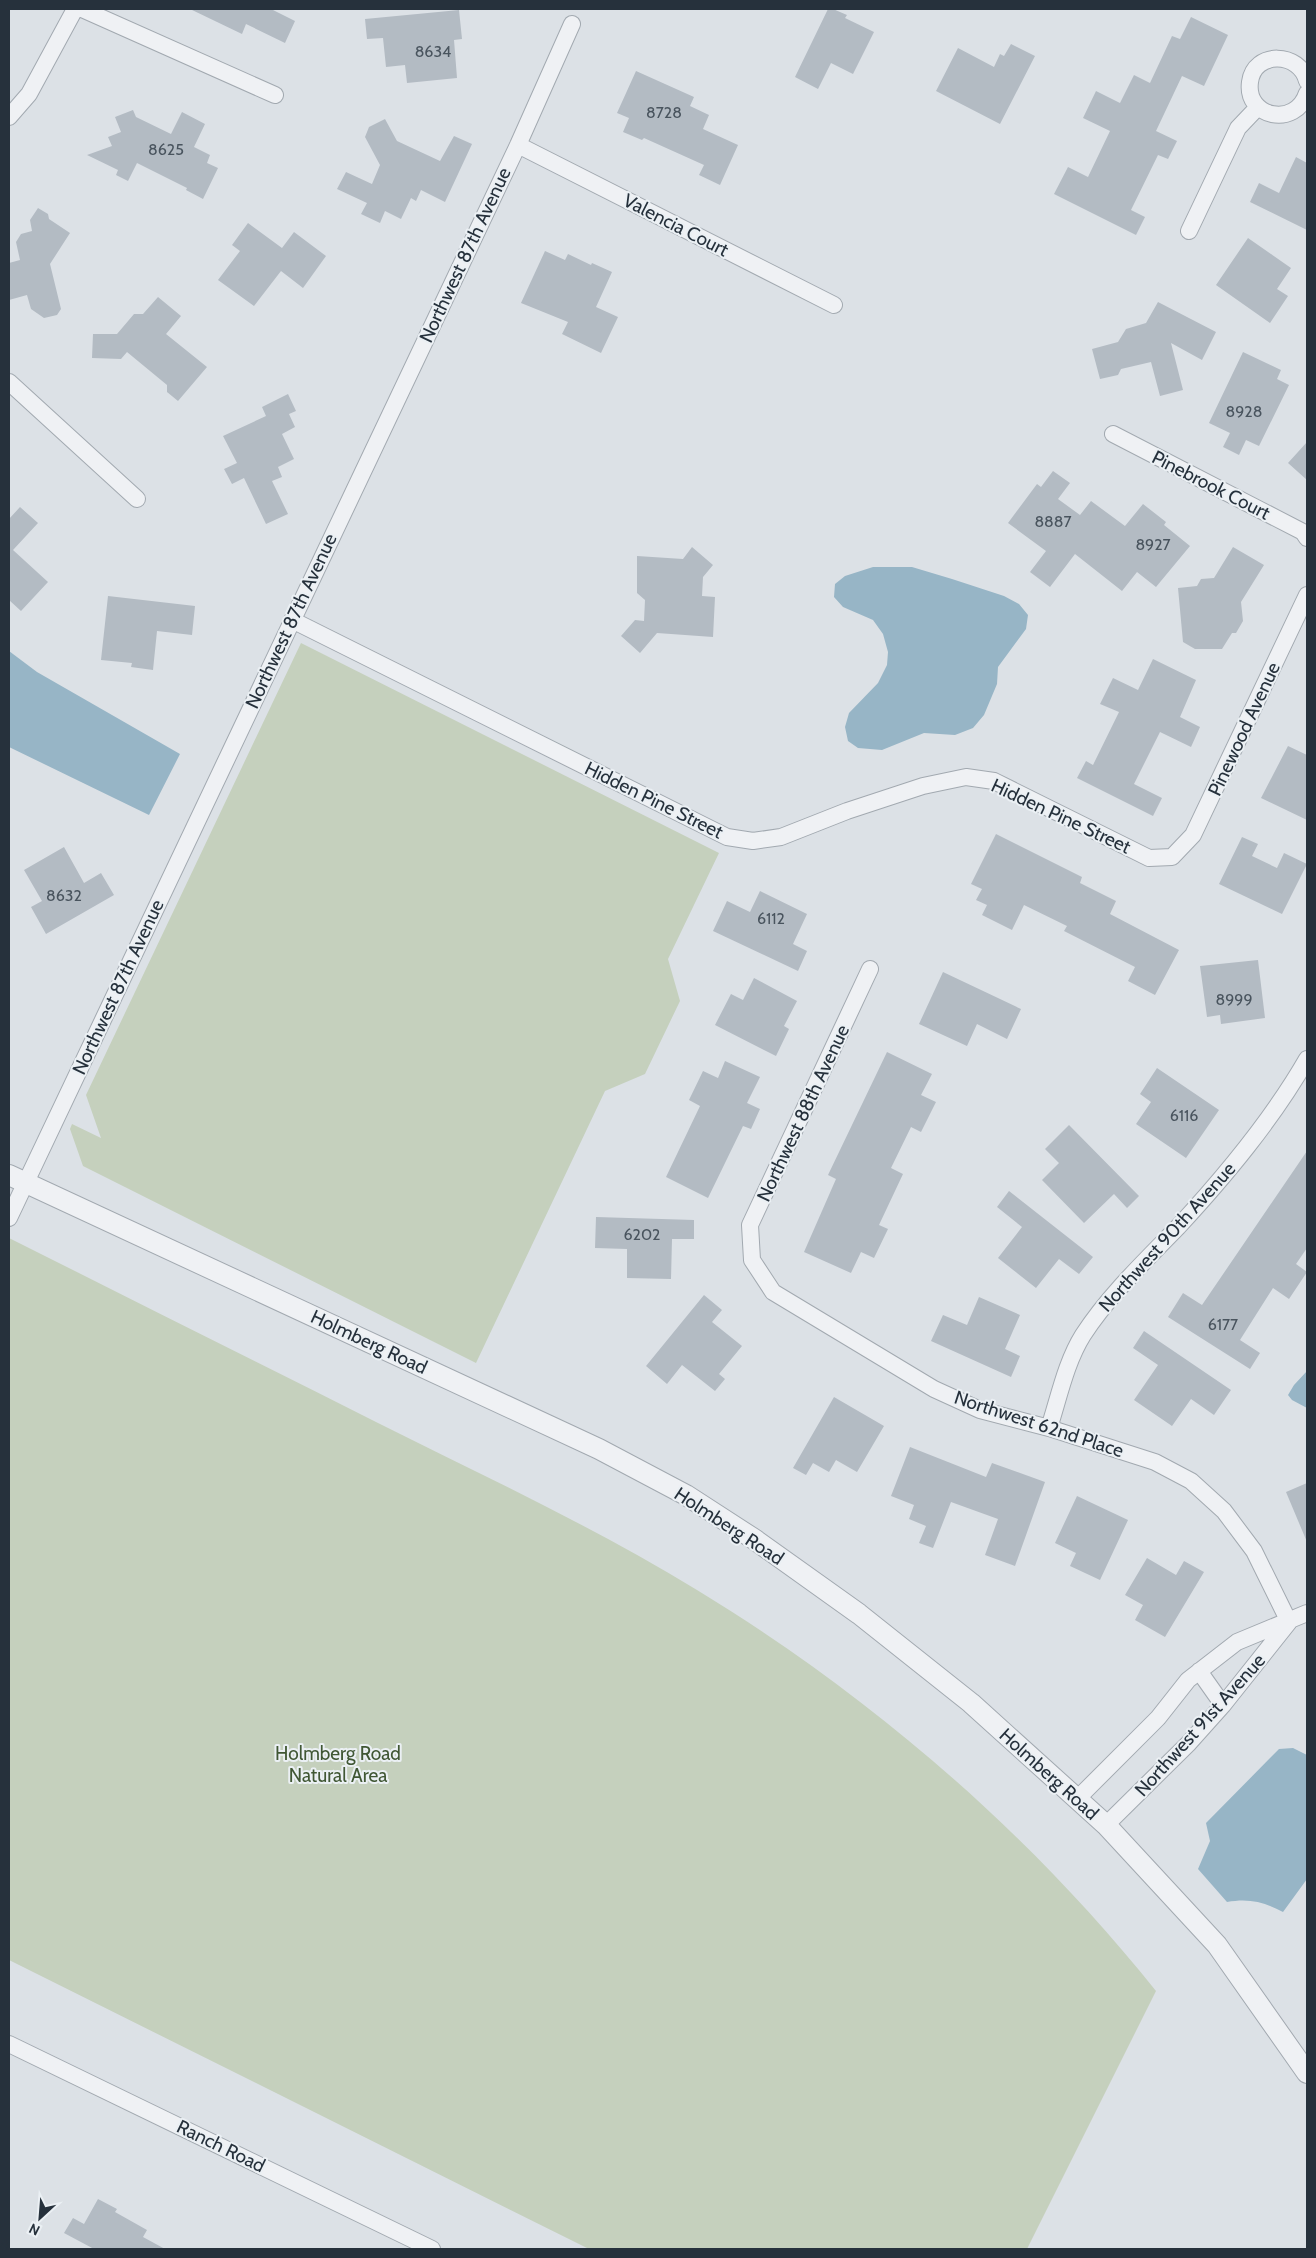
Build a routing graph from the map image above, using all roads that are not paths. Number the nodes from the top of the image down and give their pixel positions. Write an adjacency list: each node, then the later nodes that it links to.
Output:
1 (75, 9): 7 (street)
2 (82, 9): 5 (street)
3 (572, 24): 8 (street, Northwest 87th Avenue)
4 (1306, 90): 6 (street); 6 (street)
5 (275, 95)
6 (1258, 107): 9 (street)
7 (9, 117)
8 (518, 145): 10 (street, Valencia Court); 16 (street, Northwest 87th Avenue)
9 (1189, 231)
10 (834, 305)
11 (9, 382): 13 (street)
12 (1114, 434): 14 (street, Pinebrook Court)
13 (137, 499)
14 (1307, 538)
15 (1307, 595): 17 (street, Pinewood Avenue)
16 (292, 620): 17 (street, Hidden Pine Street); 20 (street, Northwest 87th Avenue)
17 (1172, 856)
18 (870, 969): 22 (street, Northwest 88th Avenue)
19 (1307, 1058): 23 (street, Northwest 90th Avenue)
20 (17, 1179): 21 (street, Northwest 87th Avenue); 28 (street, Holmberg Road)
21 (9, 1218)
22 (752, 1260): 23 (street, Northwest 62nd Place)
23 (1049, 1428): 25 (street, Northwest 62nd Place)
24 (1307, 1613): 25 (street, Northwest 91st Avenue)
25 (1289, 1622): 26 (street, Northwest 91st Avenue); 27 (street, Northwest 91st Avenue)
26 (1199, 1671): 27 (street); 28 (street, Northwest 91st Avenue)
27 (1223, 1705): 29 (street, Northwest 91st Avenue)
28 (1077, 1799): 29 (street, Holmberg Road)
29 (1106, 1825): 31 (street, Holmberg Road)
30 (9, 2044): 32 (street, Ranch Road)
31 (1307, 2073)
32 (432, 2249)

